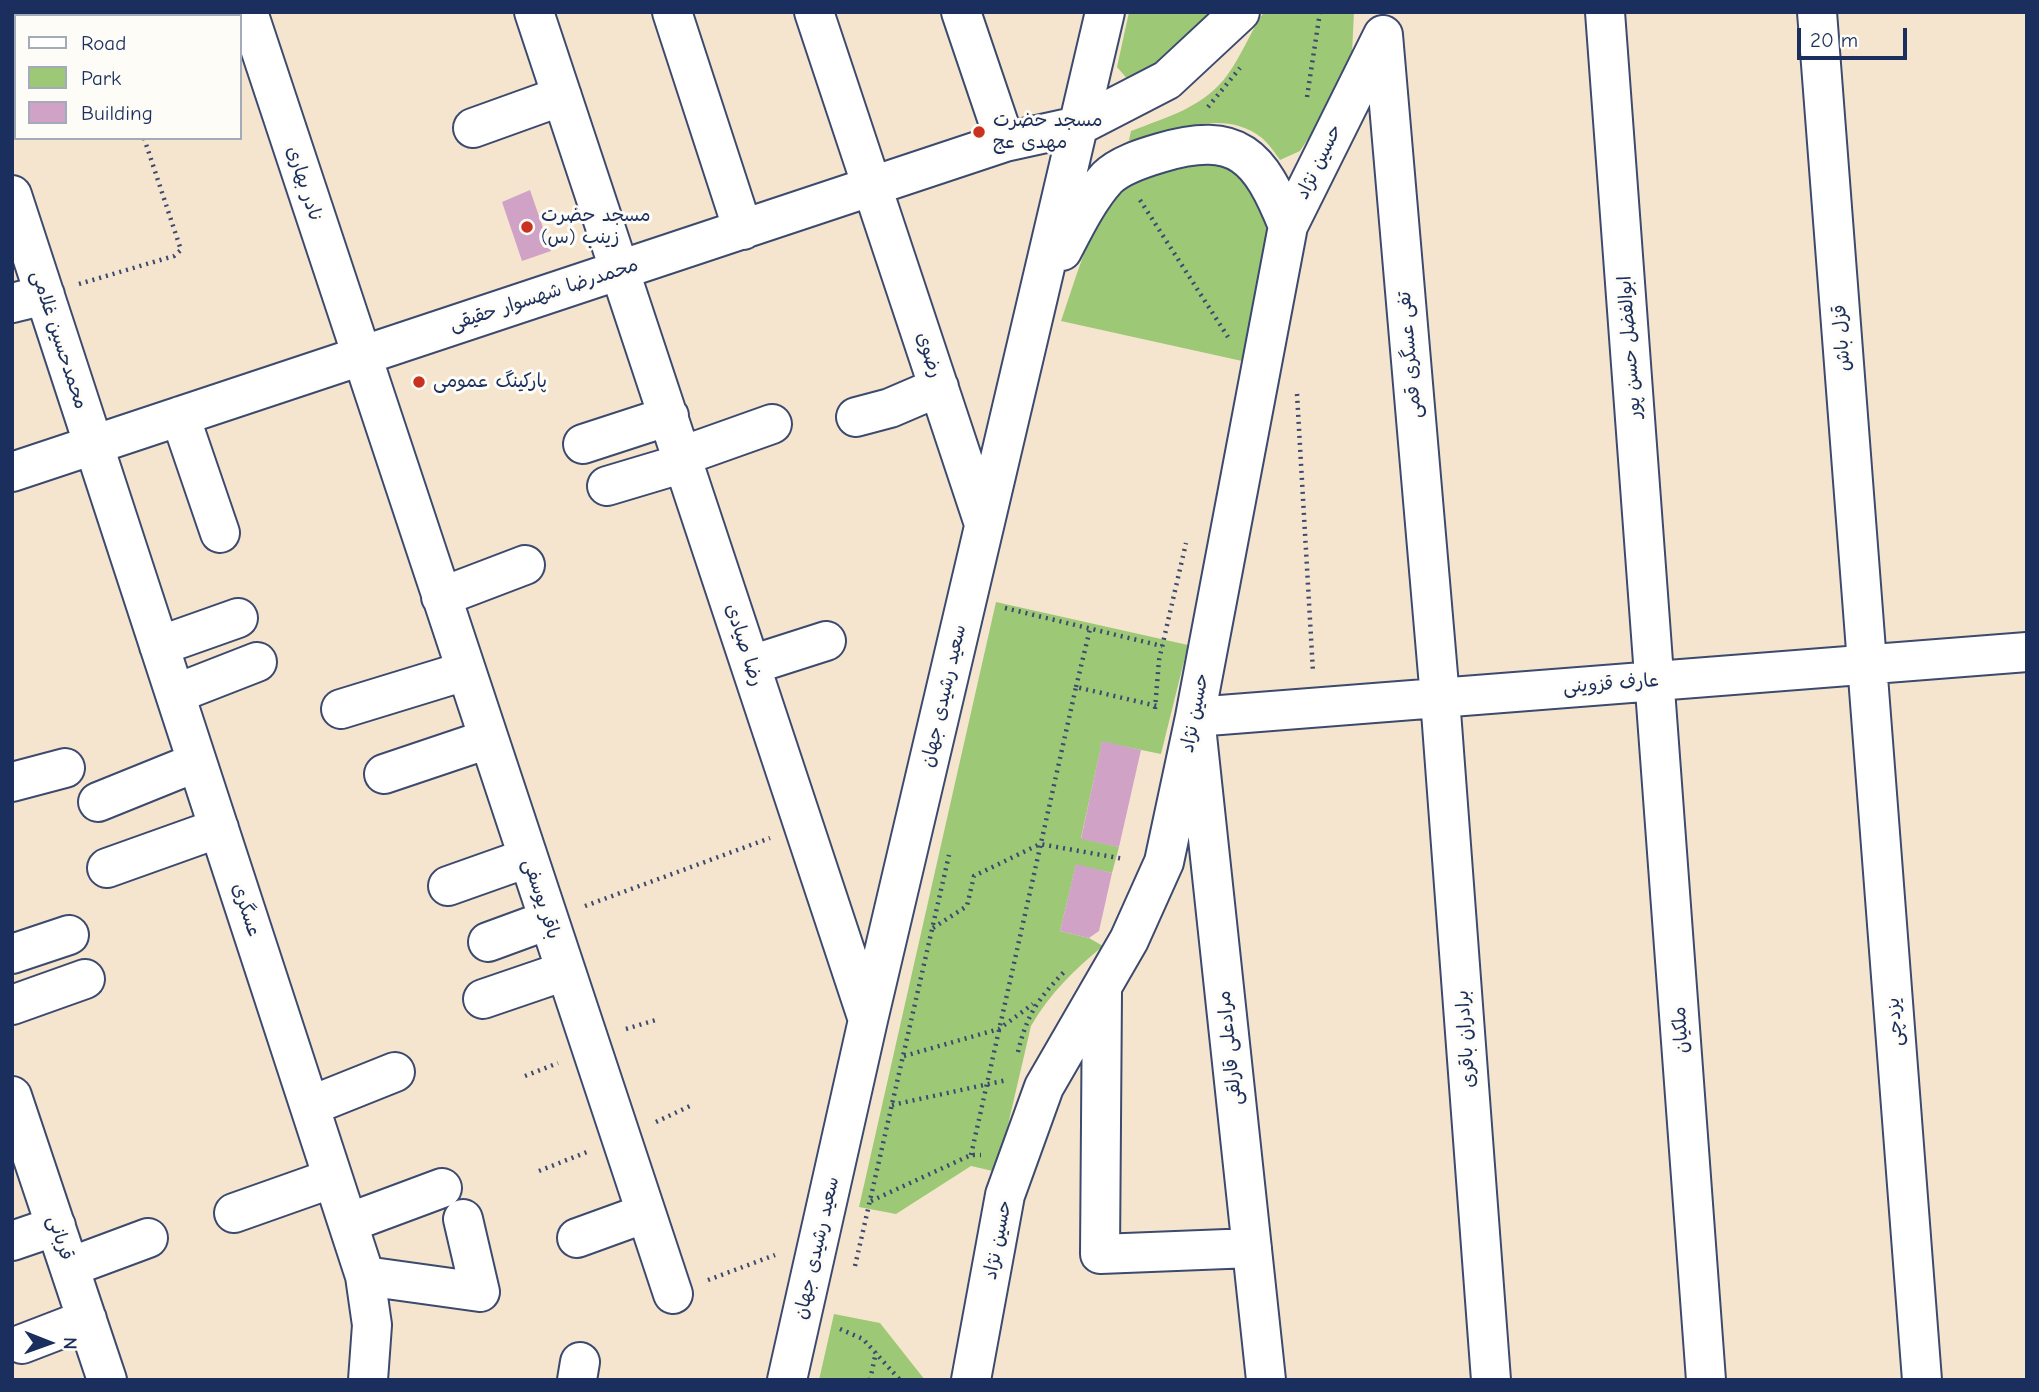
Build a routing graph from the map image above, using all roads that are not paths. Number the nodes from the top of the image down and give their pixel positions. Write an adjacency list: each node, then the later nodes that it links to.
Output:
1 (534, 12): 11 (street, رضا صیادی)
2 (672, 12): 18 (street)
3 (814, 12): 15 (street, رضوی)
4 (961, 12): 14 (street)
5 (1240, 12): 12 (street, محمدرضا شهسوار حقیقی)
6 (1605, 12): 45 (street, ابوالفضل حسن پور)
7 (1817, 12): 42 (street, قزل باش)
8 (1098, 20): 12 (street, سعید رشیدی جهان)
9 (1382, 23): 17 (street, حسین نژاد); 47 (street, تفی عسگری قمی)
10 (247, 26): 22 (street, نادر بهاری)
11 (562, 96): 13 (street); 19 (street, رضا صیادی)
12 (1078, 126): 14 (street, محمدرضا شهسوار حقیقی); 20 (street, سعید رشیدی جهان)
13 (473, 128)
14 (1006, 142): 15 (street, محمدرضا شهسوار حقیقی)
15 (874, 186): 18 (street, محمدرضا شهسوار حقیقی); 23 (street, رضوی)
16 (12, 195): 21 (street, محمدحسین غلامی)
17 (1288, 226): 20 (street); 49 (street, حسین نژاد)
18 (743, 230): 19 (street, محمدرضا شهسوار حقیقی)
19 (620, 270): 22 (street, محمدرضا شهسوار حقیقی); 25 (street, رضا صیادی)
20 (1038, 297): 33 (street, سعید رشیدی جهان)
21 (28, 299): 29 (street, محمدحسین غلامی)
22 (360, 357): 24 (street, محمدرضا شهسوار حقیقی); 36 (street, باقر یوسفی)
23 (939, 387): 26 (street); 33 (street, رضوی)
24 (180, 416): 29 (street, محمدرضا شهسوار حقیقی); 34 (street)
25 (668, 416): 28 (street); 30 (street, رضا صیادی)
26 (856, 417)
27 (772, 424): 30 (street)
28 (583, 444)
29 (94, 445): 31 (street, محمدرضا شهسوار حقیقی); 39 (street, عسگری)
30 (683, 460): 32 (street); 43 (street, رضا صیادی)
31 (12, 472)
32 (607, 486)
33 (984, 524): 69 (street, سعید رشیدی جهان)
34 (220, 533)
35 (525, 565): 36 (street)
36 (441, 597): 44 (street, باقر یوسفی)
37 (238, 618): 39 (street)
38 (826, 641): 43 (street)
39 (159, 646): 46 (street, عسگری)
40 (2027, 652): 42 (street, عارف قزوینی)
41 (257, 662): 46 (street)
42 (1867, 664): 45 (street, عارف قزوینی); 97 (street, یزدچی)
43 (751, 665): 69 (street, رضا صیادی)
44 (465, 671): 48 (street); 50 (street, باقر یوسفی)
45 (1655, 681): 47 (street, عارف قزوینی); 96 (street, ملکیان)
46 (175, 694): 51 (street, عسگری)
47 (1440, 698): 49 (street, عارف قزوینی); 95 (street, برادران باقری)
48 (341, 709)
49 (1195, 717): 66 (street, حسین نژاد); 84 (street, مرادعلی قارلقی)
50 (488, 739): 53 (street); 57 (street, باقر یوسفی)
51 (197, 762): 55 (street); 56 (street, عسگری)
52 (65, 768): 54 (street)
53 (384, 774)
54 (12, 782)
55 (98, 802)
56 (219, 828): 58 (street); 72 (street, عسگری)
57 (527, 858): 59 (street); 60 (street, باقر یوسفی)
58 (107, 868)
59 (448, 887)
60 (548, 920): 62 (street); 64 (street, باقر یوسفی)
61 (69, 935): 63 (street)
62 (488, 942)
63 (12, 954)
64 (565, 971): 67 (street); 77 (street, باقر یوسفی)
65 (85, 979): 68 (street)
66 (1102, 988): 84 (street); 93 (street, حسین نژاد)
67 (484, 999)
68 (12, 1005)
69 (868, 1020): 92 (street, سعید رشیدی جهان)
70 (395, 1072): 72 (street)
71 (12, 1096): 73 (street, قربانی)
72 (310, 1106): 74 (street, عسگری)
73 (18, 1134): 80 (street, قربانی)
74 (333, 1178): 76 (street); 79 (street, عسگری)
75 (442, 1188): 79 (street)
76 (234, 1213)
77 (646, 1213): 82 (street); 87 (street, باقر یوسفی)
78 (463, 1219): 86 (street)
79 (348, 1223): 86 (street, عسگری)
80 (56, 1226): 83 (street); 85 (street, قربانی)
81 (148, 1238): 85 (street)
82 (577, 1238)
83 (12, 1241)
84 (1252, 1248): 94 (street, مرادعلی قارلقی)
85 (69, 1267): 88 (street, قربانی)
86 (365, 1276): 91 (street, عسگری)
87 (673, 1294)
88 (87, 1319): 89 (street); 90 (street, قربانی)
89 (22, 1344)
90 (107, 1380)
91 (368, 1380)
92 (787, 1380)
93 (971, 1380)
94 (1265, 1380)
95 (1491, 1380)
96 (1706, 1380)
97 (1922, 1380)

